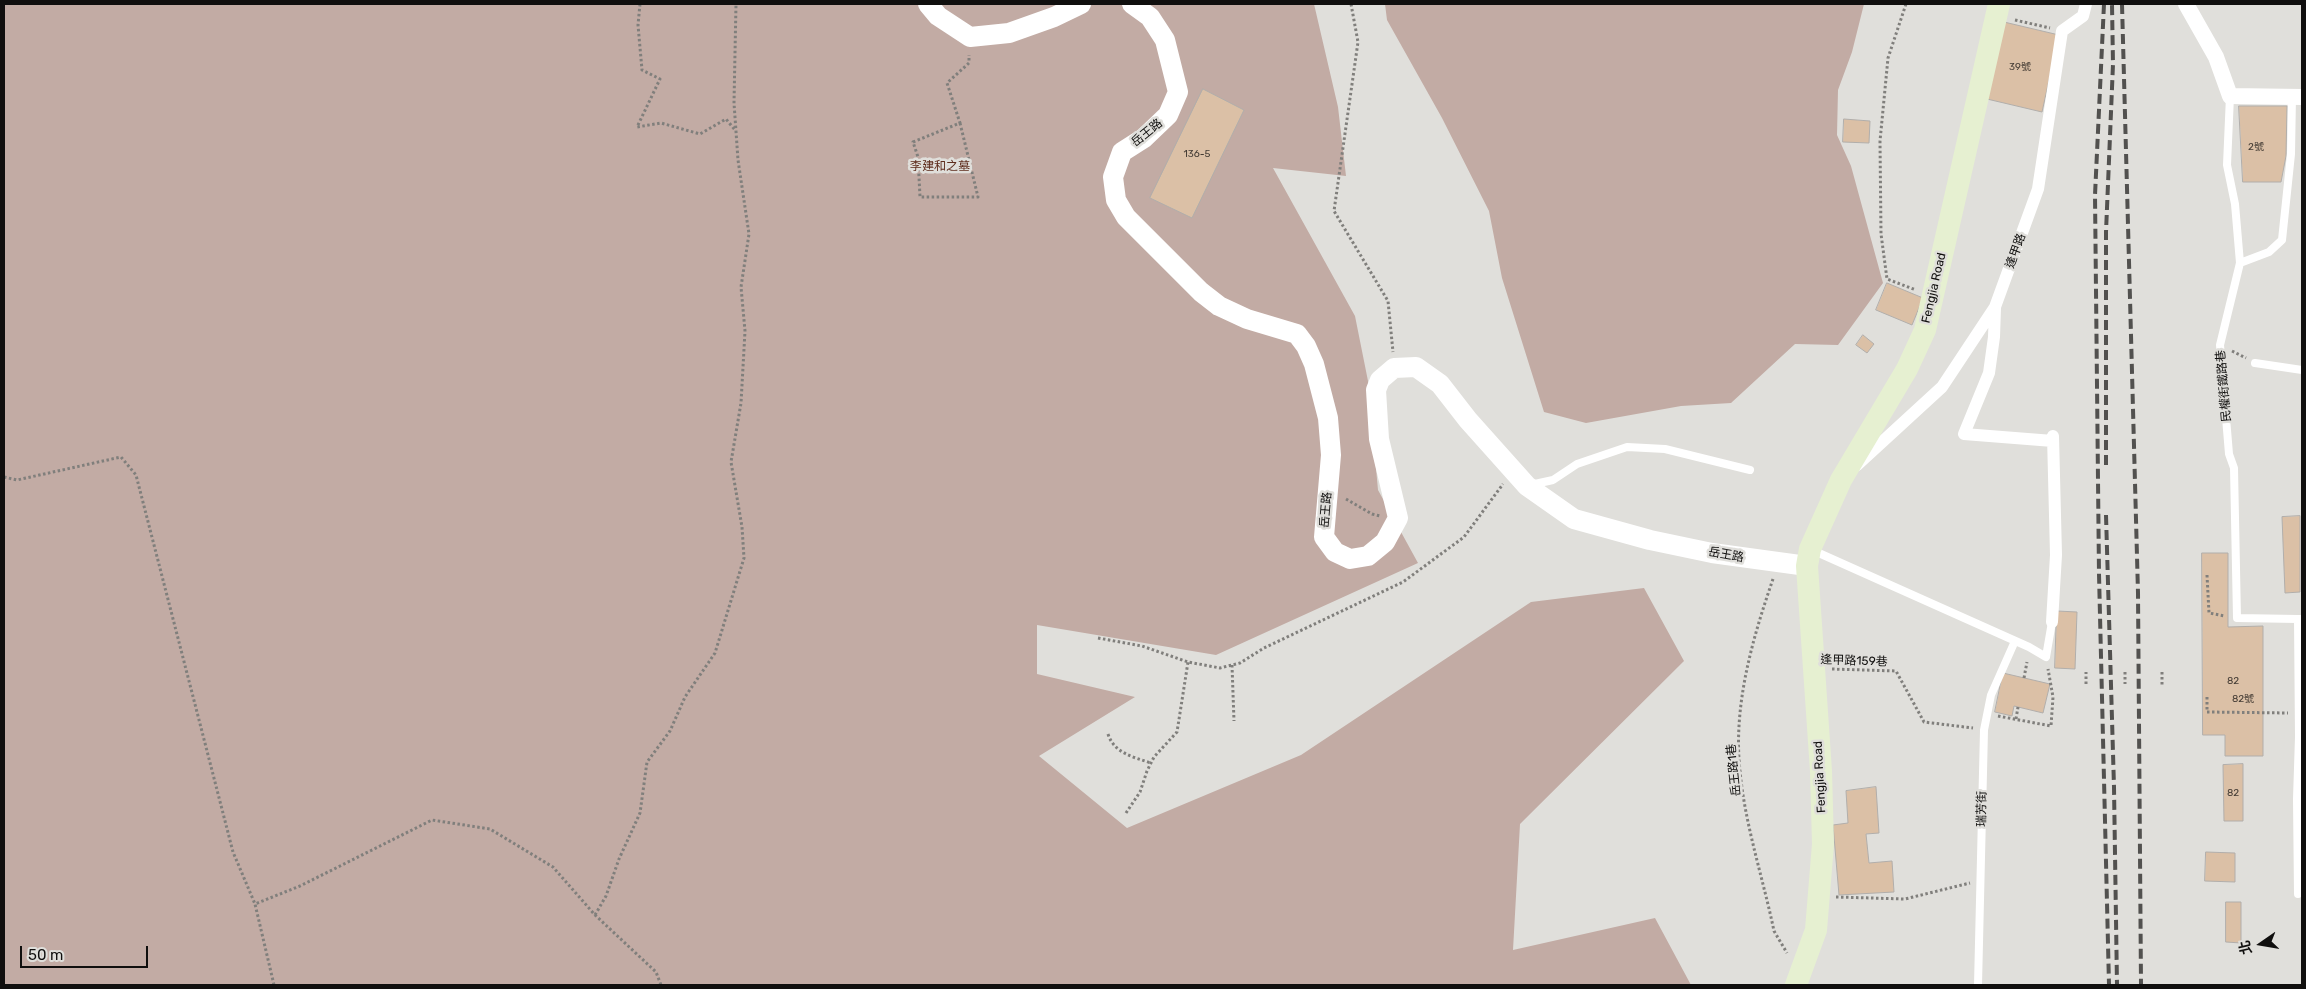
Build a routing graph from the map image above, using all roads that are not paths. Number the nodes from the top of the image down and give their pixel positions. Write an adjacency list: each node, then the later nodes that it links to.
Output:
1 (928, 4): 2 (street)
2 (1081, 4)
3 (1132, 4): 14 (street, 岳王路)
4 (2086, 4): 10 (street, 逢甲路)
5 (2186, 4): 7 (street)
6 (1998, 10): 15 (main road, Fengjia Road)
7 (2230, 96): 8 (street); 9 (lane, 民權街鐵路巷)
8 (2297, 96): 9 (lane)
9 (2240, 263): 17 (lane, 民權街鐵路巷)
10 (1995, 307): 15 (street, 逢甲路); 18 (street)
11 (2255, 362): 12 (lane)
12 (2302, 370)
13 (1750, 470): 14 (lane)
14 (1521, 479): 16 (street, 岳王路)
15 (1841, 480): 16 (main road, Fengjia Road)
16 (1808, 558): 19 (lane); 22 (main road, Fengjia Road)
17 (2300, 619): 20 (lane)
18 (2052, 622): 19 (lane)
19 (2015, 641): 23 (lane, 瑞芳街)
20 (2301, 737): 21 (lane)
21 (2298, 894)
22 (1800, 975)
23 (1979, 984)

